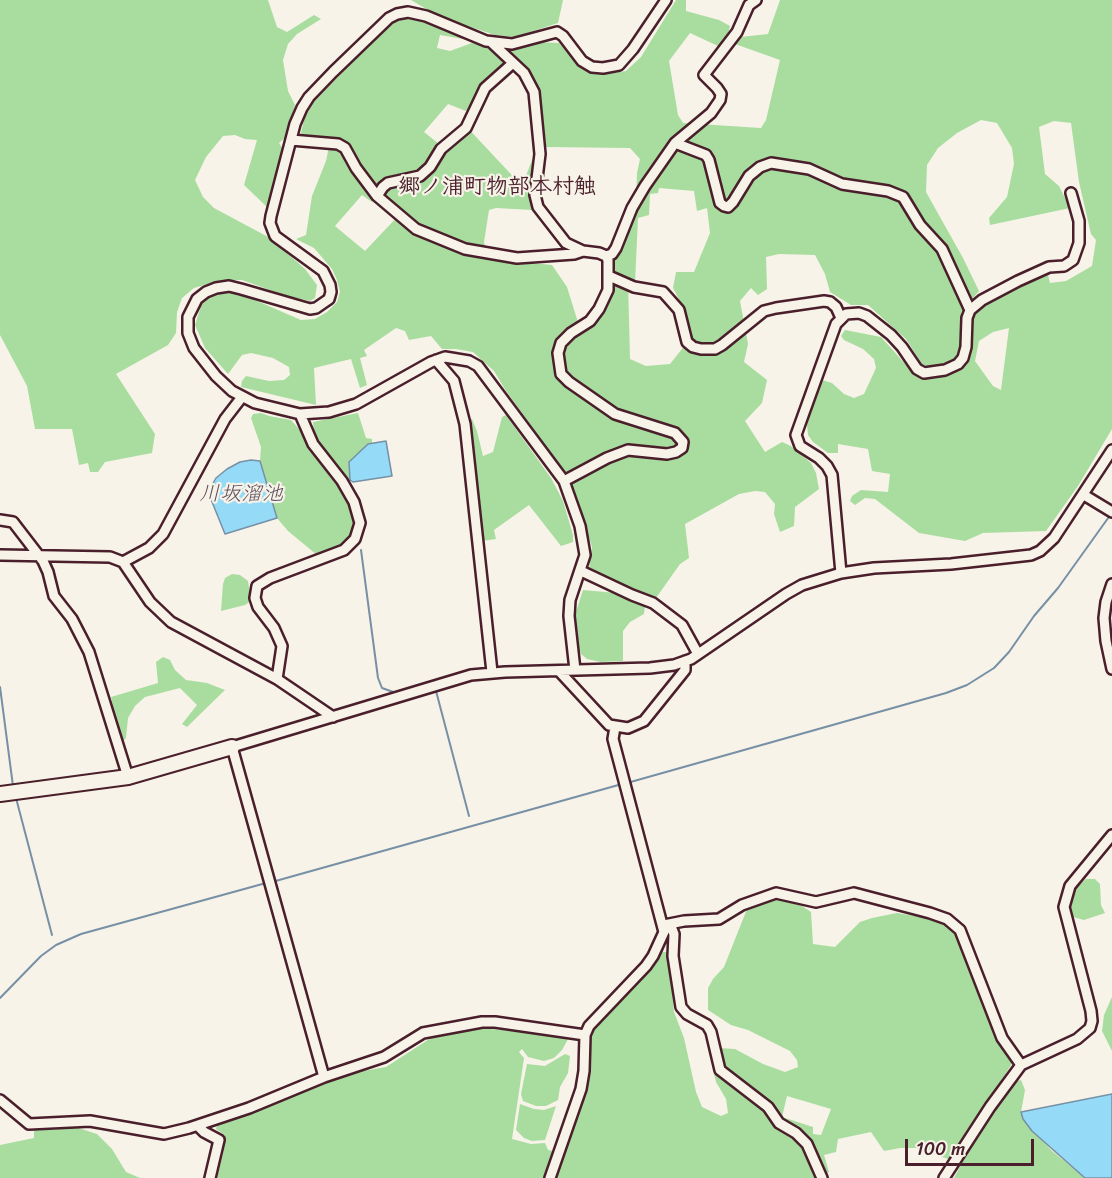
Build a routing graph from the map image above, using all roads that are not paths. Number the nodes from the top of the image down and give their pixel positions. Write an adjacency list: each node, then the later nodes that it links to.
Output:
1 (666, 0): 3 (street)
2 (756, 0): 6 (street)
3 (491, 42): 4 (street); 5 (street)
4 (513, 63): 8 (street); 9 (street)
5 (291, 140): 8 (street); 15 (street)
6 (675, 143): 10 (street); 12 (street)
7 (1071, 193): 12 (street)
8 (377, 196): 9 (street)
9 (583, 251): 10 (street)
10 (606, 256): 11 (street)
11 (609, 276): 13 (street); 18 (street)
12 (970, 310): 13 (street)
13 (842, 318): 26 (street)
14 (436, 360): 16 (street); 18 (street); 33 (street)
15 (242, 397): 16 (street); 24 (street)
16 (300, 414): 34 (street)
17 (1112, 450): 19 (street)
18 (564, 481): 25 (street)
19 (1084, 495): 20 (street); 26 (street)
20 (1110, 511)
21 (0, 520): 23 (street)
22 (0, 555): 23 (street)
23 (39, 556): 24 (street); 38 (street)
24 (123, 562): 34 (street)
25 (580, 571): 28 (street); 32 (street)
26 (841, 573): 28 (street)
27 (1112, 584): 30 (street)
28 (698, 654): 29 (street)
29 (685, 661): 32 (street); 36 (street)
30 (1112, 669)
31 (559, 670): 32 (street); 33 (street); 36 (street)
32 (575, 670)
33 (492, 672): 35 (street)
34 (277, 679): 35 (street)
35 (333, 717): 37 (street)
36 (615, 727): 41 (street)
37 (232, 747): 38 (street); 44 (street)
38 (128, 777): 39 (street)
39 (0, 794)
40 (1112, 835): 43 (street)
41 (667, 924): 42 (street); 43 (street); 49 (street)
42 (585, 1035): 44 (street); 48 (street)
43 (1021, 1065): 50 (street)
44 (324, 1077): 46 (street)
45 (0, 1100): 46 (street)
46 (198, 1126): 47 (street)
47 (210, 1178)
48 (550, 1178)
49 (822, 1178)
50 (944, 1178)

